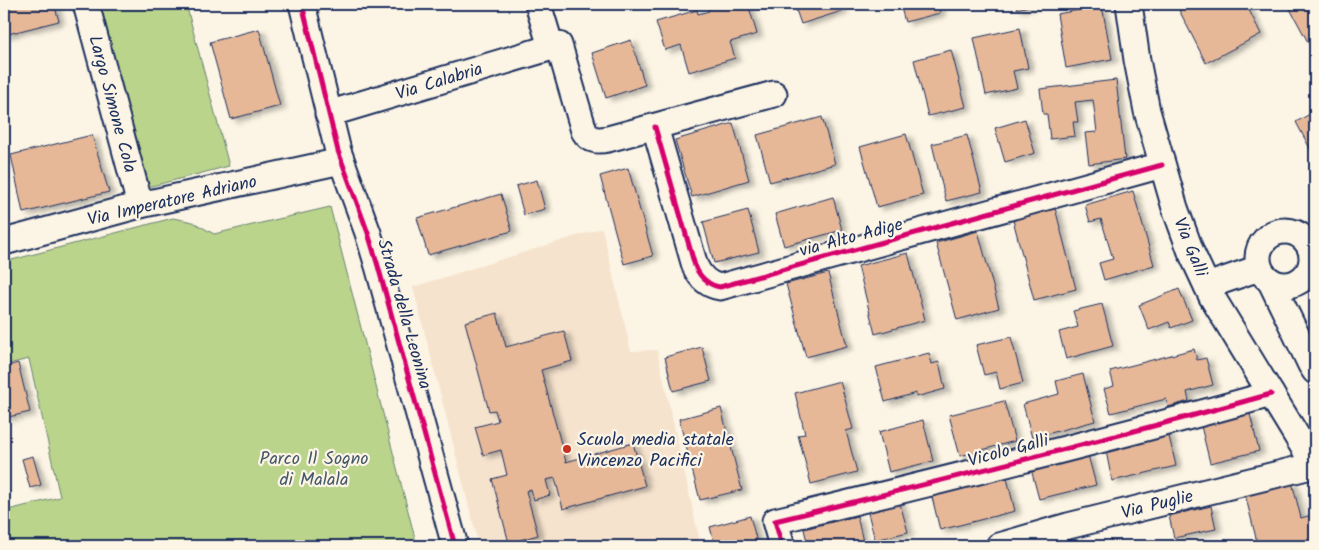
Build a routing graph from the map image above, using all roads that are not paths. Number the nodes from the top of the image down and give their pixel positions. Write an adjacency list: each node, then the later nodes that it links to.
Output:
1 (86, 4): 11 (street, Largo Simone Cola)
2 (302, 4): 7 (street, Strada della Leonina)
3 (538, 4): 5 (street)
4 (1129, 4): 10 (street, Via Galli)
5 (555, 46): 7 (street, Via Calabria); 8 (street)
6 (774, 94): 8 (street)
7 (328, 114): 9 (street, Strada della Leonina)
8 (655, 127): 10 (street, via Alto Adige)
9 (341, 161): 11 (street, Via Imperatore Adriano); 19 (street, Strada della Leonina)
10 (1162, 165): 15 (street, Via Galli)
11 (140, 205): 12 (street, Via Imperatore Adriano)
12 (4, 242)
13 (1313, 255): 14 (street); 14 (street)
14 (1265, 275): 15 (street); 16 (street)
15 (1207, 286): 17 (street, Via Galli)
16 (1315, 370)
17 (1271, 394): 18 (street, Via Galli); 20 (street, Vicolo Galli)
18 (1315, 466): 21 (street, Via Puglie)
19 (455, 546)
20 (782, 546)
21 (999, 546)

